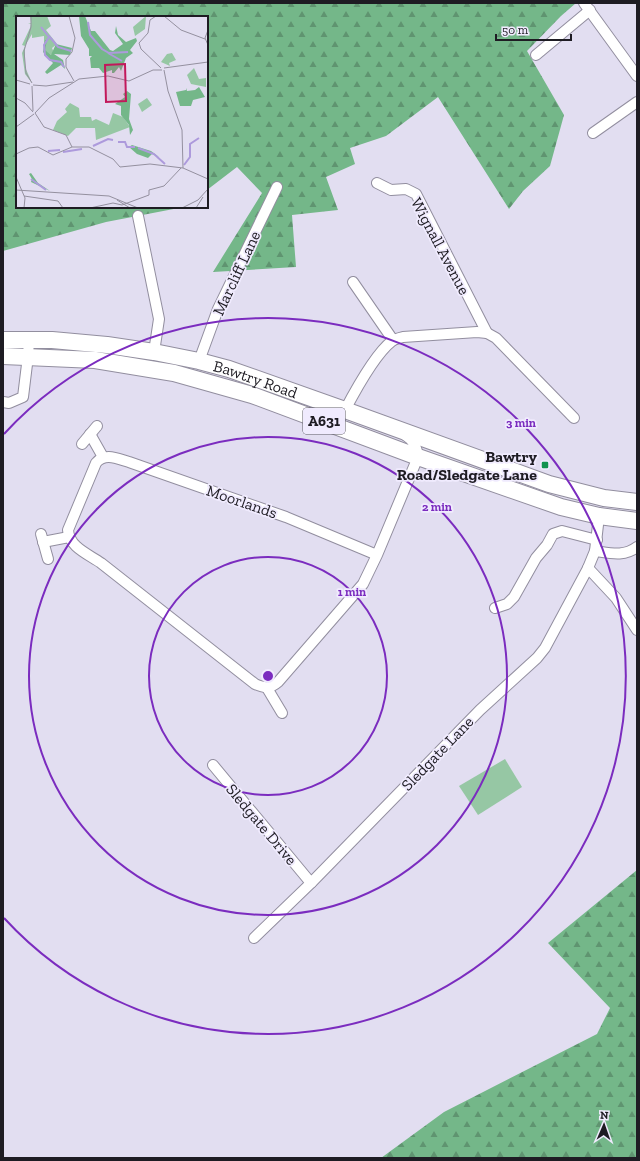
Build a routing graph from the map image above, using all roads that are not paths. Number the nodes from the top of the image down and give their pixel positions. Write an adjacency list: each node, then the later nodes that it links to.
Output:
1 (587, 7): 2 (street); 3 (street)
2 (536, 56)
3 (637, 76)
4 (637, 102): 5 (street)
5 (593, 133)
6 (377, 183): 10 (street, Wignall Avenue)
7 (277, 187): 17 (street, Marcliff Lane)
8 (138, 216): 14 (street)
9 (352, 282): 13 (street)
10 (487, 333): 13 (street); 20 (street)
11 (3, 340): 12 (main road, Bawtry Road / A631)
12 (28, 340): 14 (main road, Bawtry Road / A631); 16 (street)
13 (393, 340): 19 (street)
14 (154, 352): 17 (main road, Bawtry Road / A631)
15 (3, 356): 16 (main road, Bawtry Road / A631)
16 (28, 356): 18 (street); 27 (main road, Bawtry Road / A631)
17 (199, 361): 19 (main road, Bawtry Road / A631)
18 (3, 402)
19 (345, 410): 22 (main road, Bawtry Road / A631)
20 (574, 418)
21 (97, 426): 23 (street)
22 (395, 428): 25 (main road, Bawtry Road / A631); 27 (street)
23 (90, 434): 24 (street); 26 (street)
24 (82, 444)
25 (453, 449): 28 (main road, A631); 29 (main road, Bawtry Road / A631)
26 (103, 457): 32 (street); 35 (street, Moorlands)
27 (418, 457): 28 (main road, Bawtry Road / A631); 35 (street)
28 (486, 481): 30 (main road, Bawtry Road / A631)
29 (637, 502)
30 (599, 516): 31 (main road, Bawtry Road / A631); 33 (street)
31 (637, 521)
32 (69, 536): 36 (street); 40 (street)
33 (596, 545): 34 (street); 37 (street, Sledgate Lane); 38 (street)
34 (637, 547)
35 (377, 555): 40 (street)
36 (48, 559)
37 (588, 568): 39 (street); 43 (street, Sledgate Lane)
38 (495, 608)
39 (637, 630)
40 (267, 688): 41 (street)
41 (282, 713)
42 (213, 765): 43 (street, Sledgate Drive)
43 (311, 883): 44 (street, Sledgate Lane)
44 (254, 938)

